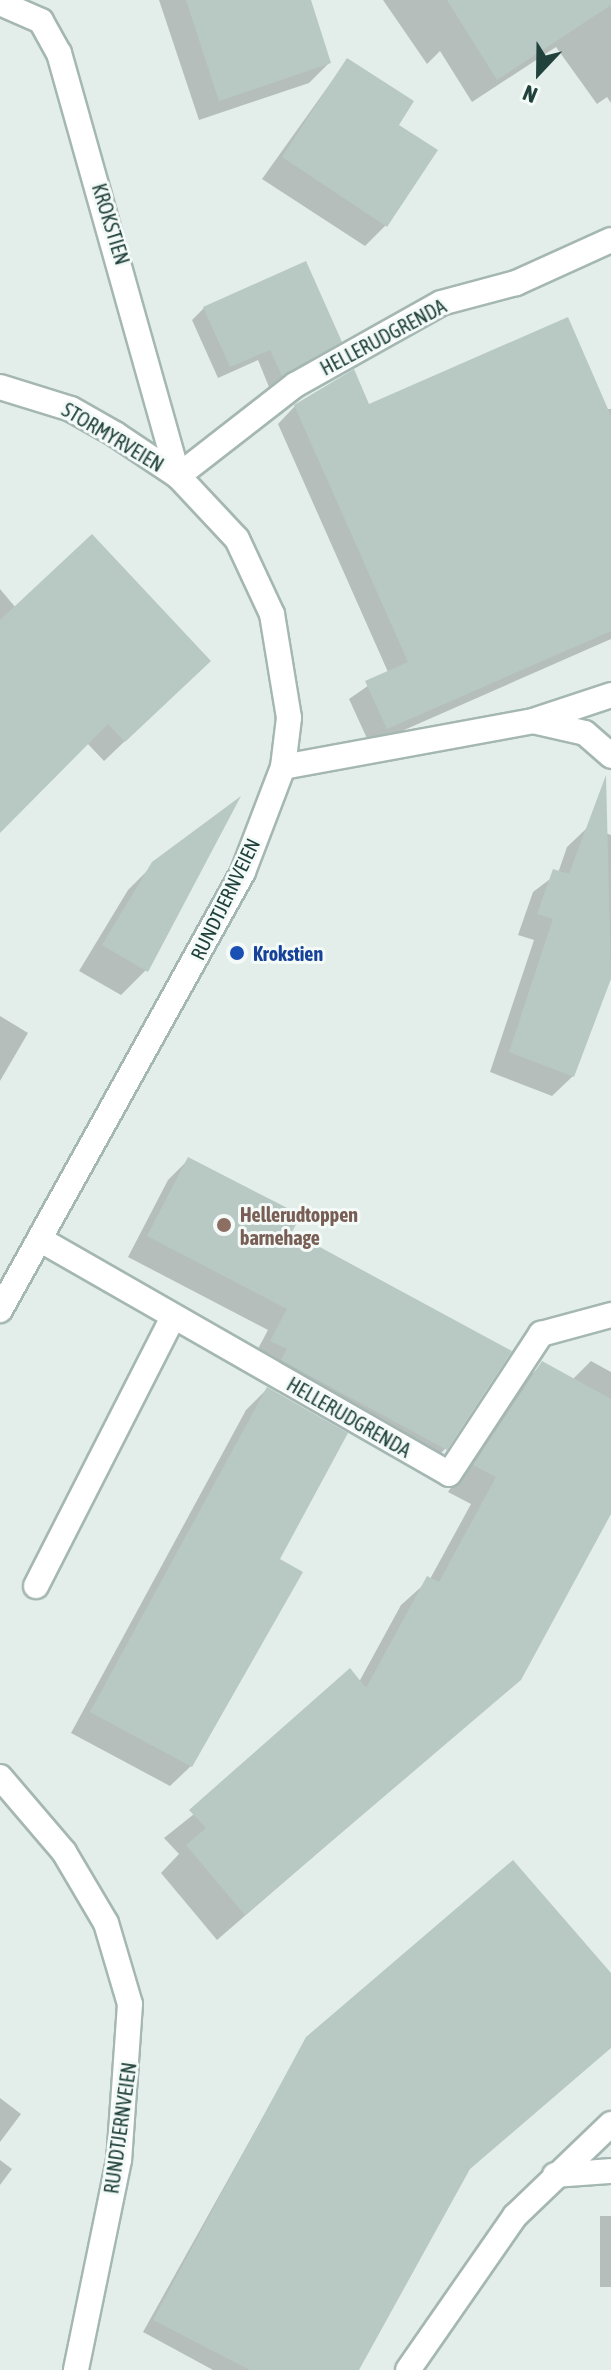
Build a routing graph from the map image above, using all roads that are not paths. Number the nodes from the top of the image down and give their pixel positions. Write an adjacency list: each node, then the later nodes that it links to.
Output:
1 (0, 3): 2 (street, KROKSTIEN)
2 (28, 6): 5 (street, KROKSTIEN)
3 (611, 240): 5 (street, HELLERUDGRENDA)
4 (0, 387): 5 (street, STORMYRVEIEN)
5 (178, 476): 9 (street, RUNDTJERNVEIEN)
6 (611, 695): 7 (street)
7 (533, 721): 8 (street); 9 (street)
8 (611, 756)
9 (283, 767): 10 (street, RUNDTJERNVEIEN)
10 (41, 1240): 11 (street, RUNDTJERNVEIEN); 13 (street, HELLERUDGRENDA)
11 (0, 1310)
12 (611, 1315): 13 (street, HELLERUDGRENDA)
13 (173, 1317): 14 (street)
14 (36, 1586)
15 (0, 1777): 19 (street, RUNDTJERNVEIEN)
16 (611, 2124): 18 (street)
17 (611, 2171): 18 (street)
18 (555, 2175): 20 (street)
19 (76, 2370)
20 (408, 2370)

